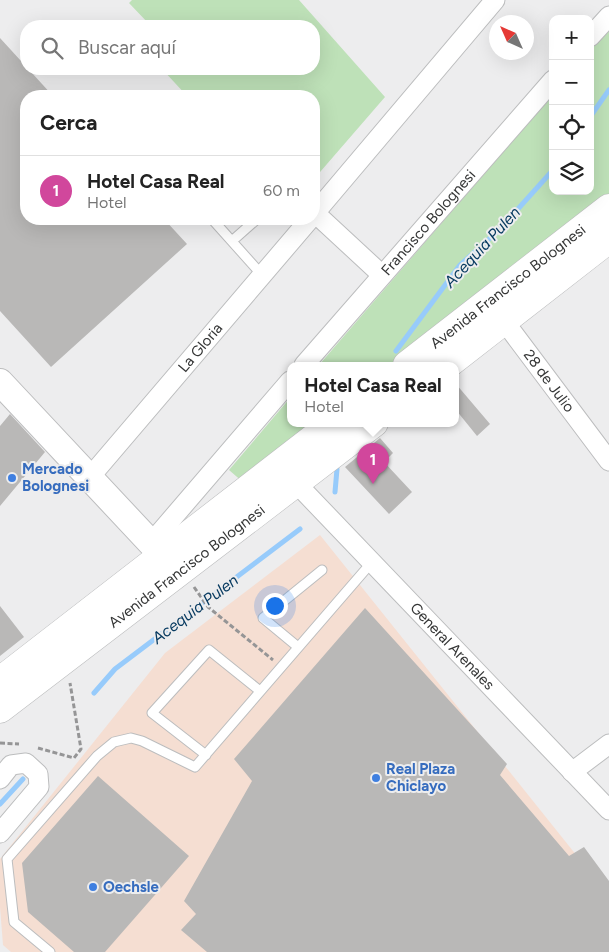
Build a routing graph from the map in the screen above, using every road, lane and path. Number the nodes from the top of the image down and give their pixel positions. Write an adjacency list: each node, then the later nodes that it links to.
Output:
1 (496, 0): 5 (street, La Gloria)
2 (609, 16): 3 (street)
3 (594, 33)
4 (549, 85): 14 (street, Francisco Bolognesi)
5 (320, 207)
6 (609, 208): 15 (main road, Avenida Francisco Bolognesi)
7 (320, 221): 14 (street)
8 (217, 225): 12 (lane)
9 (250, 225): 12 (lane)
10 (304, 225): 13 (street, La Gloria)
11 (609, 239): 15 (main road, Avenida Francisco Bolognesi)
12 (232, 241): 13 (lane)
13 (262, 275): 24 (street, La Gloria)
14 (382, 275): 16 (street, Francisco Bolognesi)
15 (496, 312): 17 (main road, Avenida Francisco Bolognesi); 18 (main road, Avenida Francisco Bolognesi); 23 (street, 28 de Julio)
16 (307, 362)
17 (412, 362)
18 (450, 362)
19 (0, 382): 24 (street)
20 (287, 386): 27 (street)
21 (328, 427): 27 (main road, Avenida Francisco Bolognesi)
22 (369, 427): 25 (main road, Avenida Francisco Bolognesi)
23 (609, 461)
24 (90, 477): 27 (street)
25 (296, 483): 26 (street, General Arenales); 27 (main road, Avenida Francisco Bolognesi)
26 (372, 562): 29 (lane); 38 (street, General Arenales)
27 (171, 564): 30 (main road, Avenida Francisco Bolognesi); 31 (path); 32 (main road, Avenida Francisco Bolognesi)
28 (322, 570): 29 (lane)
29 (298, 647): 31 (lane)
30 (59, 664): 34 (main road, Avenida Francisco Bolognesi); 37 (path)
31 (281, 667): 33 (lane)
32 (0, 682)
33 (260, 691): 36 (lane); 36 (lane)
34 (0, 709)
35 (609, 744): 38 (street)
36 (206, 755): 42 (lane)
37 (74, 758)
38 (572, 772): 40 (street, General Arenales)
39 (0, 779): 41 (street)
40 (609, 810)
41 (0, 833)
42 (50, 952)

